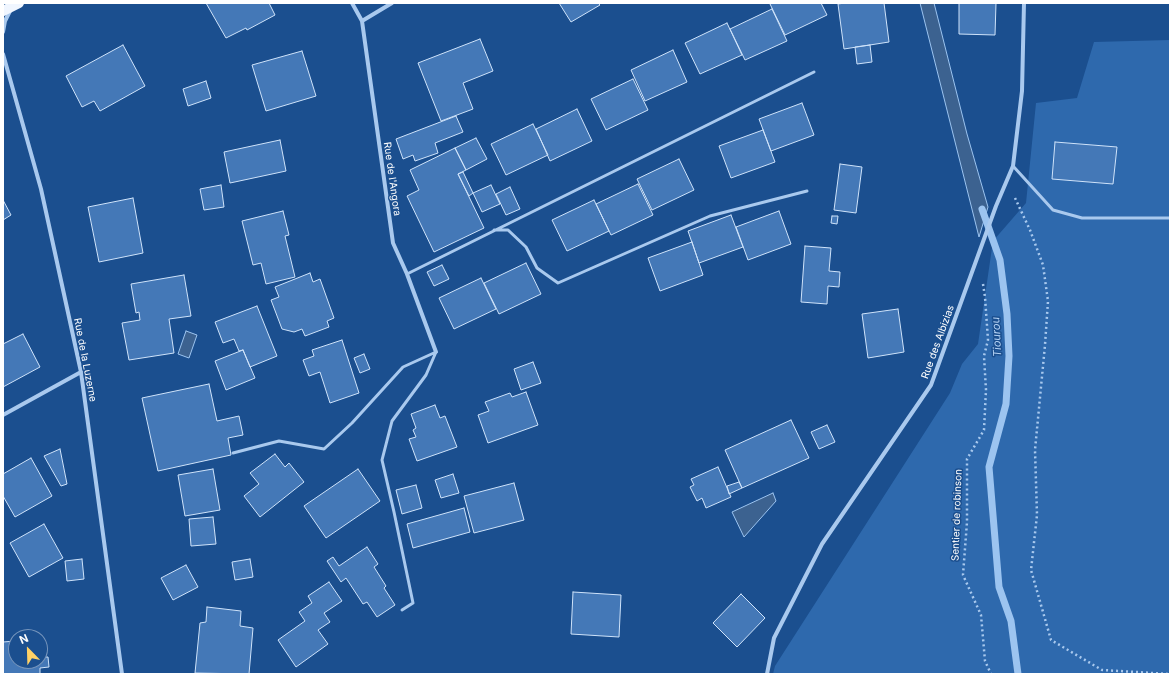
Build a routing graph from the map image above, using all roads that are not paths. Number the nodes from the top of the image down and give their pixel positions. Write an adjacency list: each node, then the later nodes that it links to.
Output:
1 (352, 3): 5 (street, Rue de l'Angora)
2 (392, 3): 5 (street)
3 (1024, 3): 9 (street, Rue des Albizias)
4 (11, 6): 6 (street)
5 (362, 21): 13 (street, Rue de l'Angora)
6 (3, 32)
7 (3, 54): 15 (street, Rue de la Luzerne)
8 (814, 72): 12 (lane)
9 (1013, 166): 11 (lane); 20 (street, Rue des Albizias)
10 (807, 191): 12 (lane)
11 (1170, 218)
12 (492, 231): 13 (lane)
13 (407, 274): 14 (street, Rue de l'Angora)
14 (436, 352): 17 (lane); 18 (lane)
15 (81, 372): 16 (street); 19 (street, Rue de la Luzerne)
16 (3, 415)
17 (233, 453)
18 (402, 610)
19 (122, 674)
20 (767, 674)

